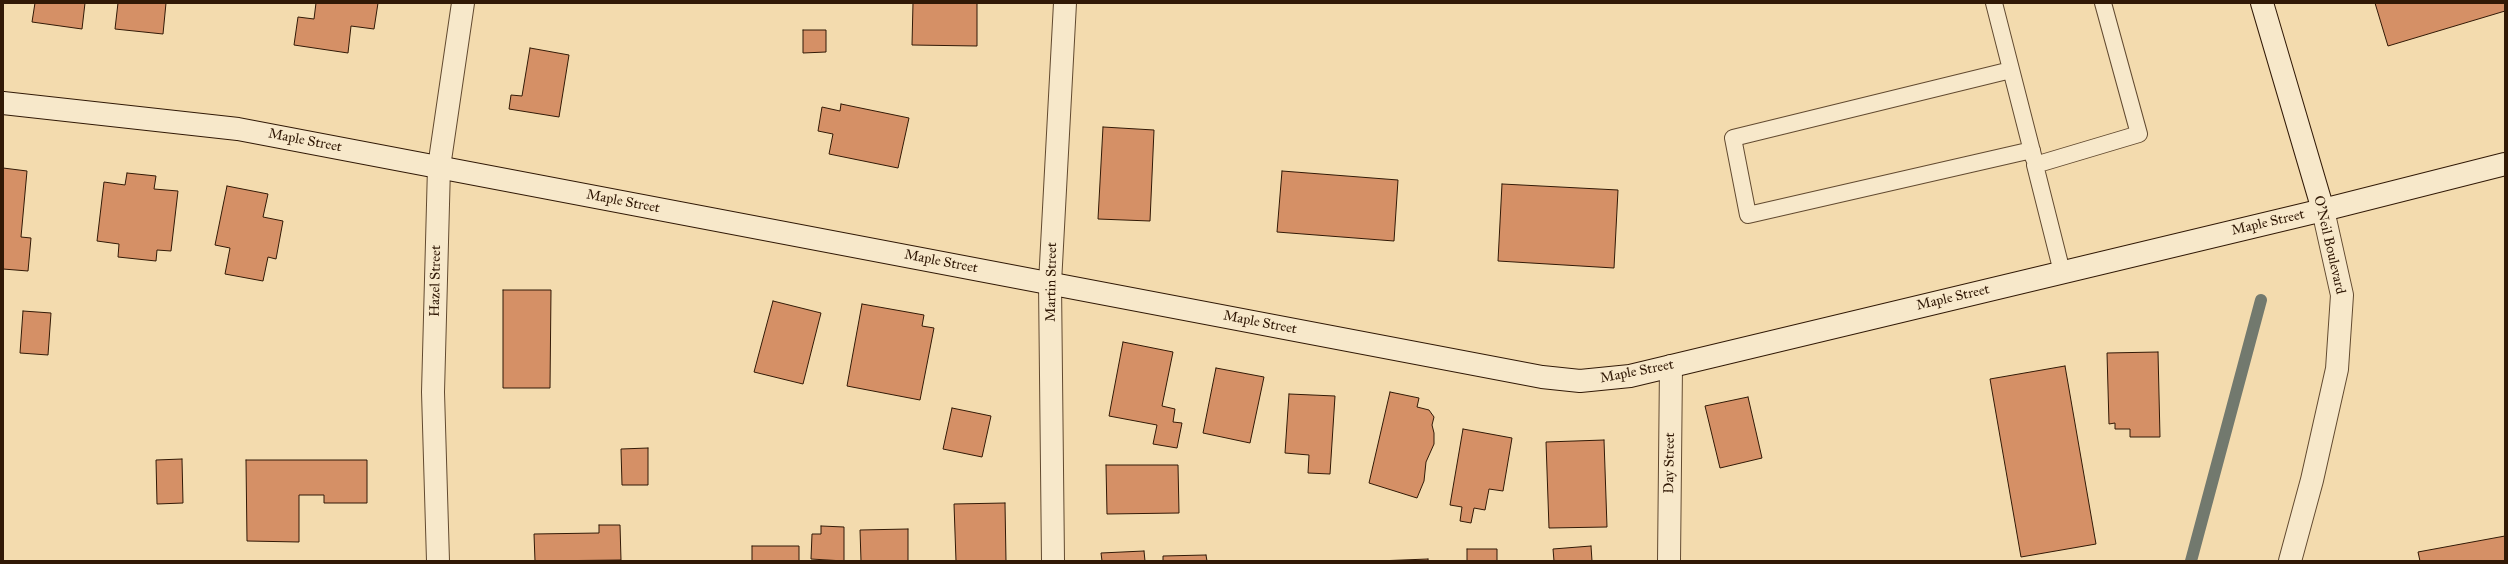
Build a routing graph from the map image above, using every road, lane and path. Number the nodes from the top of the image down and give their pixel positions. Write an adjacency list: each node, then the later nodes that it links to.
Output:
1 (463, 3): 10 (main road, Hazel Street)
2 (1065, 3): 13 (main road, Martin Street)
3 (1994, 3): 6 (lane)
4 (2103, 3): 8 (lane)
5 (2262, 3): 11 (main road, O'Neil Boulevard)
6 (2011, 70): 8 (lane); 8 (lane)
7 (3, 103): 10 (main road, Maple Street)
8 (2033, 157): 12 (lane)
9 (2505, 164): 11 (main road, Maple Street)
10 (439, 167): 13 (main road, Maple Street); 15 (main road, Hazel Street)
11 (2323, 210): 12 (main road, Maple Street); 18 (main road, O'Neil Boulevard)
12 (2062, 272): 14 (main road, Maple Street)
13 (1050, 283): 14 (main road, Maple Street); 16 (main road, Martin Street)
14 (1671, 366): 17 (main road, Day Street)
15 (438, 561)
16 (1053, 561)
17 (1669, 561)
18 (2290, 561)

